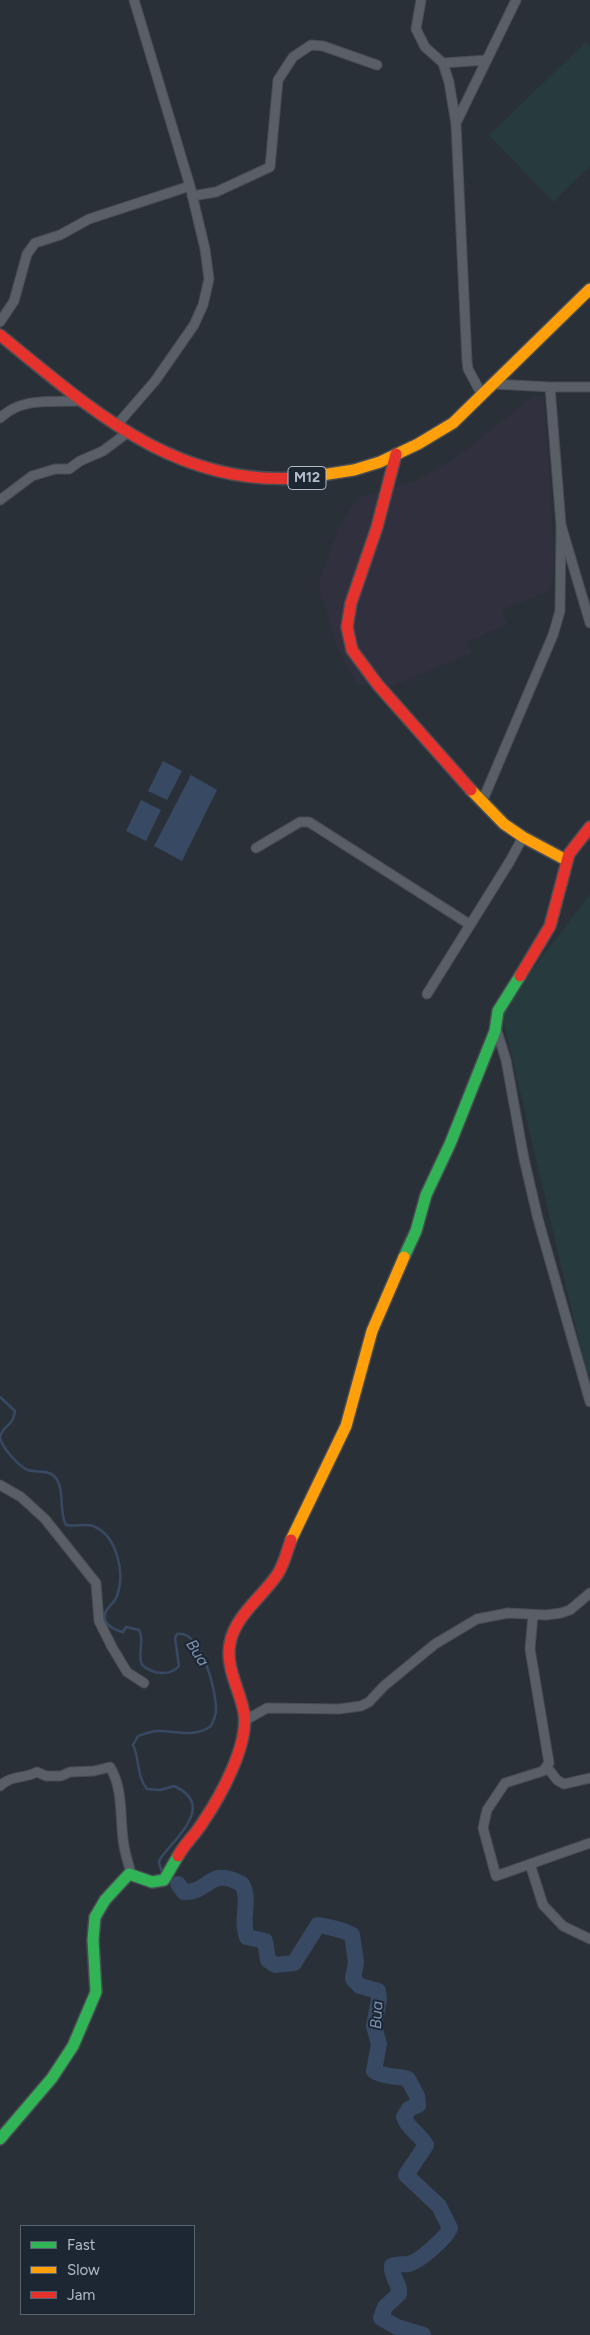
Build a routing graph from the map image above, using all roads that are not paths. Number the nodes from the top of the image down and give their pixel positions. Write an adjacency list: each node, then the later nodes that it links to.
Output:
1 (134, 0): 8 (street)
2 (421, 0): 5 (street)
3 (516, 0): 4 (street)
4 (487, 60): 5 (street); 7 (street)
5 (443, 63): 7 (street)
6 (377, 65): 9 (street)
7 (456, 124): 16 (street)
8 (190, 186): 9 (street); 11 (street)
9 (192, 196): 19 (street)
10 (590, 290): 13 (main road, M12)
11 (0, 322)
12 (0, 335): 17 (main road, M12)
13 (494, 384): 15 (street); 16 (main road, M12)
14 (590, 386): 15 (street)
15 (550, 387): 23 (street)
16 (482, 395): 21 (main road, M12)
17 (83, 401): 18 (street); 19 (main road, M12)
18 (0, 418)
19 (116, 426): 20 (main road, M12)
20 (127, 433): 21 (main road, M12); 22 (street)
21 (396, 454): 27 (main road)
22 (0, 500)
23 (561, 525): 25 (street); 27 (street)
24 (590, 590): 25 (street)
25 (581, 595): 26 (street)
26 (590, 623)
27 (482, 802): 29 (main road)
28 (590, 827): 31 (main road)
29 (522, 837): 31 (main road); 32 (street)
30 (256, 848): 32 (street)
31 (566, 860): 34 (main road)
32 (469, 924): 33 (street)
33 (427, 994)
34 (496, 1028): 35 (street); 40 (main road)
35 (590, 1402)
36 (0, 1485): 39 (street)
37 (590, 1593): 38 (street)
38 (533, 1615): 40 (street); 41 (street)
39 (144, 1683)
40 (244, 1721): 46 (main road)
41 (547, 1767): 42 (street); 45 (street)
42 (590, 1778)
43 (0, 1786): 46 (street)
44 (590, 1843): 45 (street)
45 (530, 1864): 47 (street)
46 (131, 1874): 48 (main road)
47 (590, 1939)
48 (0, 2139)

